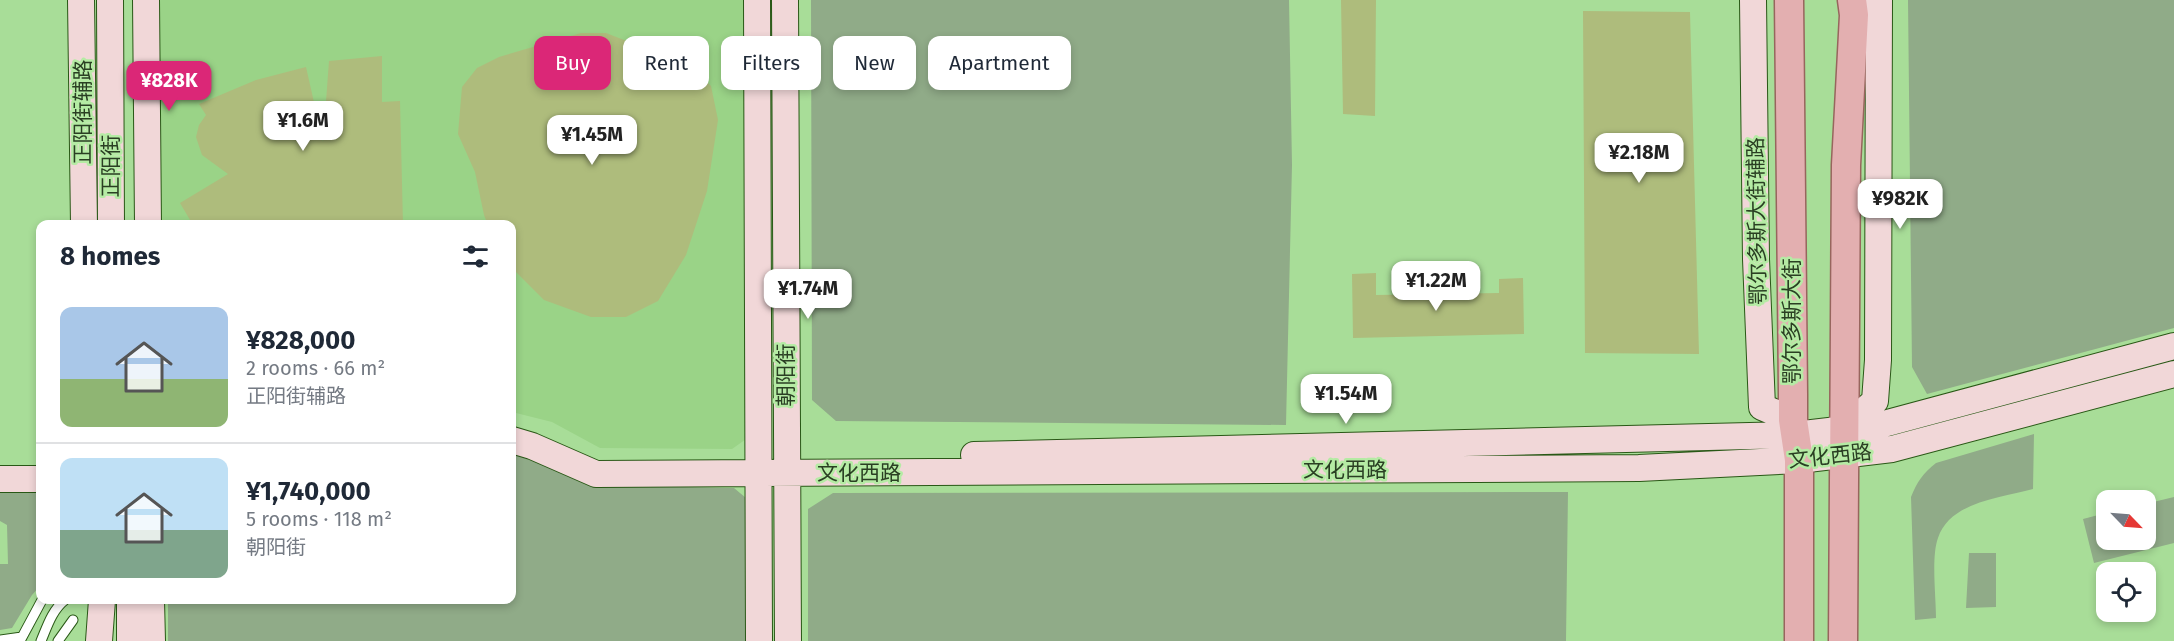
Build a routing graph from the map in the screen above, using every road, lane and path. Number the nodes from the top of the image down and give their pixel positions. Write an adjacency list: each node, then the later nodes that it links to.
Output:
1 (81, 0): 11 (street, 正阳街辅路)
2 (110, 0): 12 (street, 正阳街)
3 (127, 0): 13 (street)
4 (146, 0): 14 (street)
5 (757, 0): 23 (street, 朝阳街)
6 (785, 0): 24 (street, 朝阳街)
7 (1753, 0): 18 (street, 鄂尔多斯大街辅路)
8 (1790, 0): 18 (main road, 鄂尔多斯大街)
9 (1852, 0): 20 (main road)
10 (1879, 0): 20 (street)
11 (84, 220)
12 (111, 220)
13 (128, 220)
14 (148, 220)
15 (2174, 346): 20 (street, 文化西路)
16 (2174, 374): 20 (street, 文化西路)
17 (516, 429): 23 (street, 文化西路)
18 (1796, 438): 20 (street, 文化西路); 24 (street, 文化西路); 43 (main road, 鄂尔多斯大街)
19 (516, 441): 23 (street, 文化西路)
20 (1844, 442): 44 (main road)
21 (0, 464): 22 (street)
22 (36, 464)
23 (758, 466): 24 (street, 文化西路); 41 (street, 朝阳街)
24 (787, 466): 42 (street, 朝阳街)
25 (0, 479): 26 (street)
26 (36, 479)
27 (40, 604): 33 (lane)
28 (59, 604): 35 (lane)
29 (102, 604): 38 (street)
30 (130, 604): 39 (street)
31 (152, 604): 40 (street)
32 (80, 610): 36 (lane); 37 (street)
33 (21, 639): 34 (lane)
34 (0, 640)
35 (40, 641)
36 (58, 641)
37 (87, 641)
38 (99, 641)
39 (130, 641)
40 (152, 641)
41 (759, 641)
42 (788, 641)
43 (1799, 641)
44 (1843, 641)

